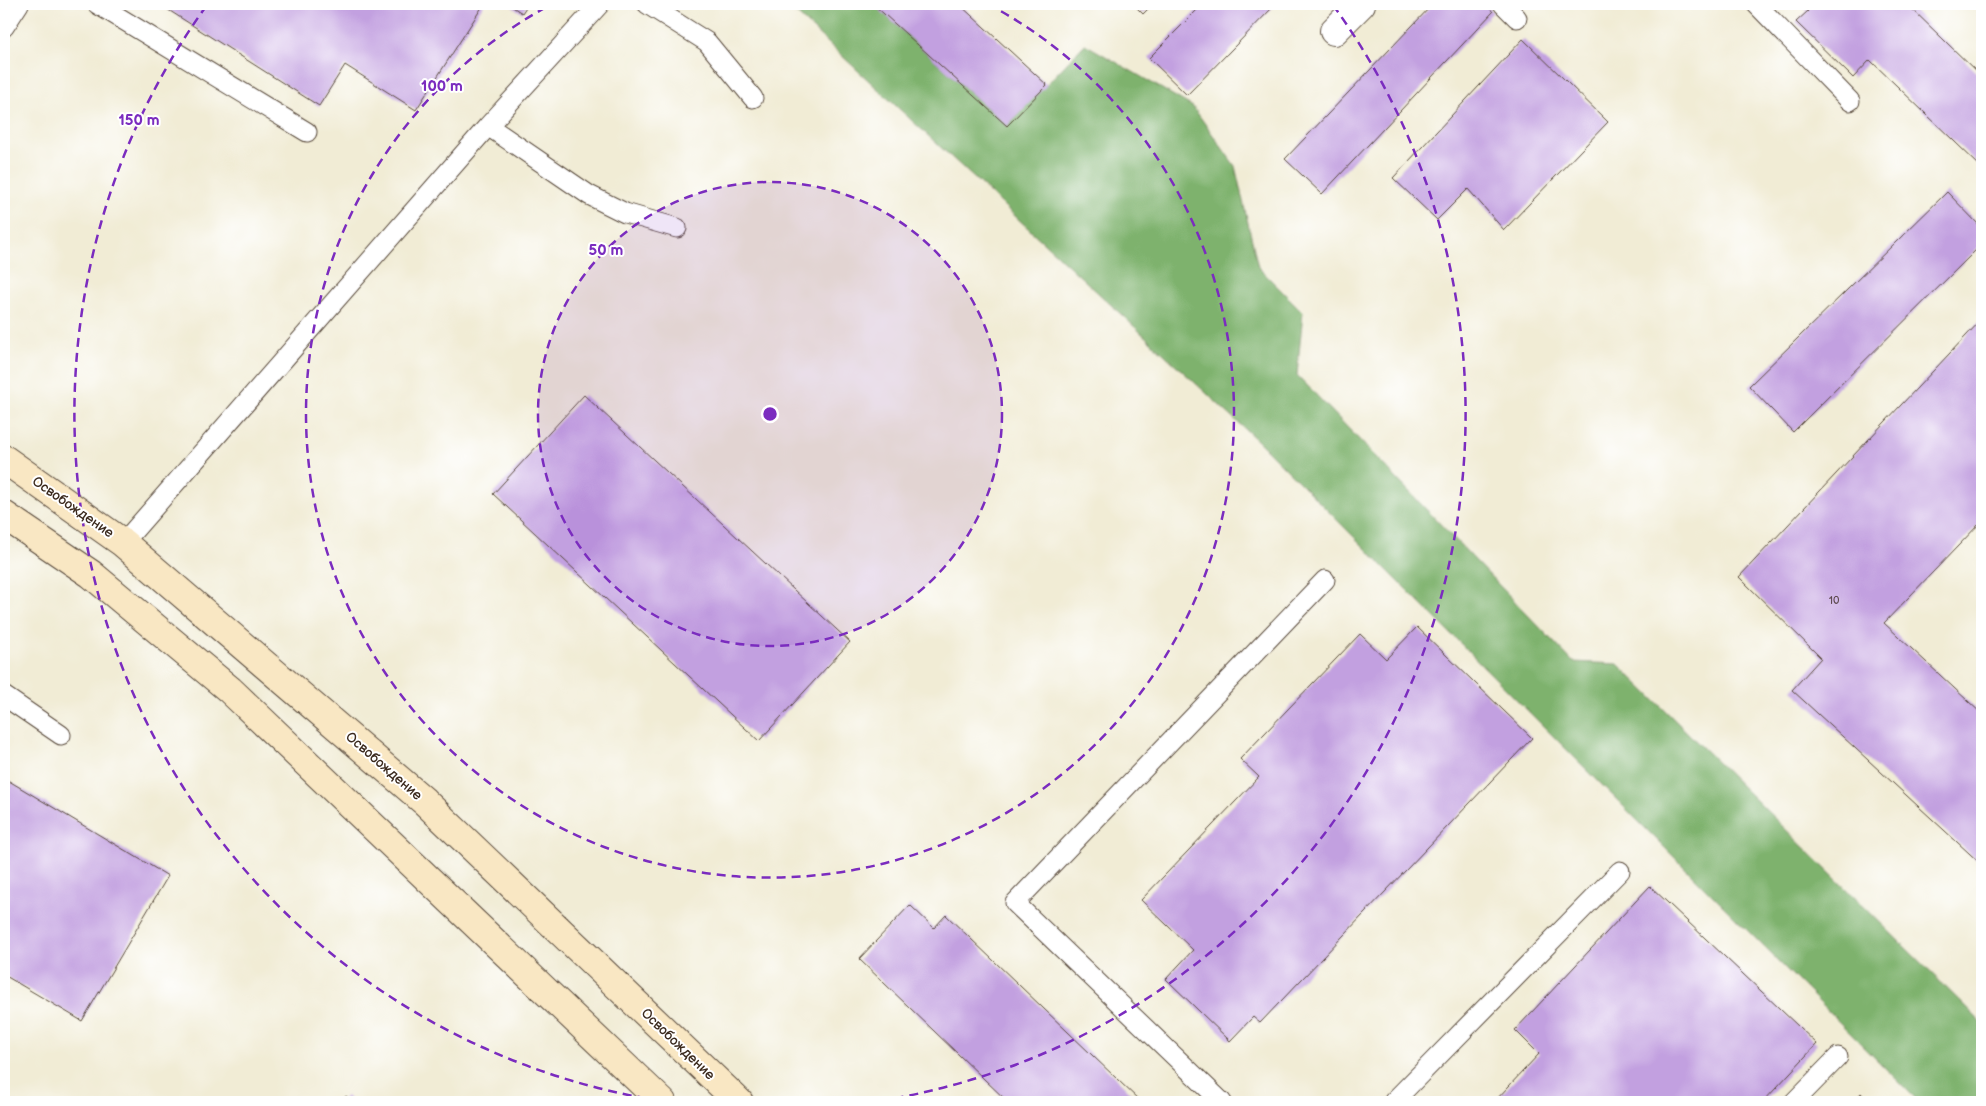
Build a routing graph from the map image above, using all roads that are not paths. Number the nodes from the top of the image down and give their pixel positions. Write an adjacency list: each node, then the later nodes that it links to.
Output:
1 (19, 4): 9 (lane)
2 (97, 4): 14 (lane)
3 (600, 4): 13 (lane)
4 (646, 4): 11 (lane)
5 (1361, 4): 10 (street)
6 (1503, 4): 8 (lane)
7 (1756, 4): 12 (lane)
8 (1517, 18)
9 (4, 27)
10 (1334, 31)
11 (753, 98)
12 (1850, 101)
13 (488, 126): 15 (lane); 18 (lane)
14 (307, 132)
15 (677, 228)
16 (4, 459): 18 (street, Освобождение)
17 (4, 515): 24 (street)
18 (123, 543): 25 (street, Освобождение)
19 (1325, 580): 26 (lane)
20 (4, 696): 21 (lane)
21 (61, 735)
22 (1620, 871): 27 (lane)
23 (1838, 1058): 28 (lane)
24 (662, 1102)
25 (739, 1102)
26 (1222, 1102)
27 (1393, 1102)
28 (1794, 1102)

